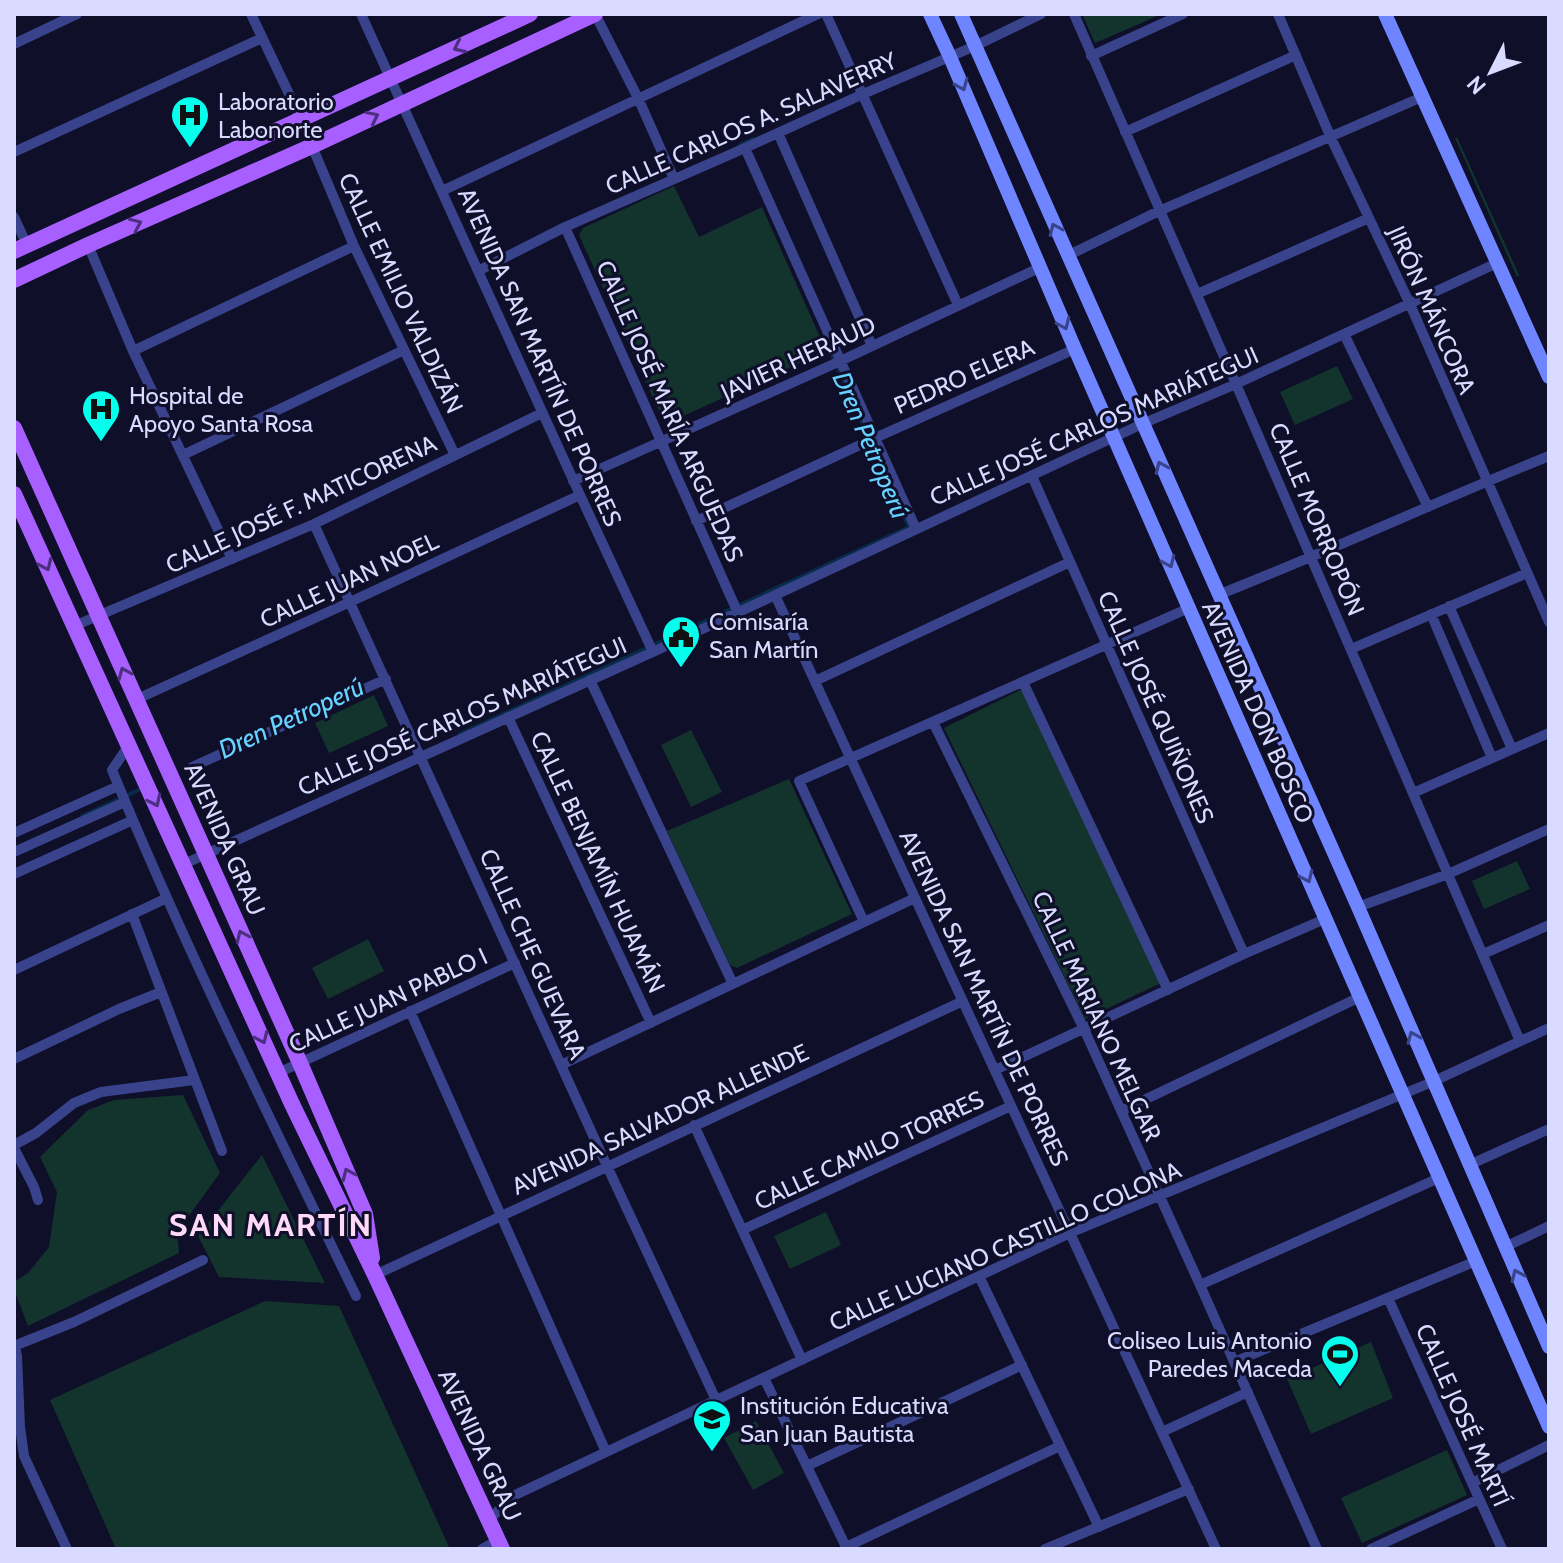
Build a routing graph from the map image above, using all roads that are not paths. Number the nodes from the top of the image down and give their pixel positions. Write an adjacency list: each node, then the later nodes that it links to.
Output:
1 (77, 14): 16 (street)
2 (251, 14): 15 (street)
3 (361, 14): 21 (street, AVENIDA SAN MARTÍN DE PORRES)
4 (530, 14): 21 (main road, one-way to 21)
5 (595, 14): 24 (street); 25 (main road)
6 (818, 14): 24 (street)
7 (826, 14): 22 (street)
8 (930, 14): 20 (street, AVENIDA DON BOSCO)
9 (961, 14): 17 (street, AVENIDA DON BOSCO)
10 (1041, 14): 17 (street, CALLE CARLOS A. SALAVERRY)
11 (1074, 14): 19 (street, CALLE MORROPÓN)
12 (1183, 14): 19 (street)
13 (1278, 14): 18 (street, JIRÓN MÁNCORA)
14 (1385, 14): 23 (street)
15 (262, 38): 26 (street); 32 (street)
16 (14, 44)
17 (975, 46): 20 (street, CALLE CARLOS A. SALAVERRY); 42 (street, AVENIDA DON BOSCO, one-way to 17)
18 (1296, 55): 27 (street); 29 (street, JIRÓN MÁNCORA)
19 (1091, 56): 27 (street, CALLE MORROPÓN)
20 (950, 57): 22 (street, CALLE CARLOS A. SALAVERRY); 44 (street, AVENIDA DON BOSCO, one-way to 44)
21 (391, 79): 25 (street, AVENIDA SAN MARTÍN DE PORRES); 26 (main road)
22 (863, 94): 28 (street, CALLE CARLOS A. SALAVERRY); 49 (street)
23 (1422, 97): 29 (street); 43 (street)
24 (638, 98): 33 (street); 34 (street)
25 (402, 104): 30 (main road, one-way to 25); 34 (street, AVENIDA SAN MARTÍN DE PORRES)
26 (301, 119): 41 (main road)
27 (1125, 132): 35 (street, CALLE MORROPÓN)
28 (778, 133): 31 (street, CALLE CARLOS A. SALAVERRY); 51 (street)
29 (1331, 138): 35 (street); 37 (street, JIRÓN MÁNCORA)
30 (312, 146): 39 (main road, one-way to 30); 40 (street, CALLE EMILIO VALDIZÁN)
31 (745, 148): 33 (street, CALLE CARLOS A. SALAVERRY); 55 (street)
32 (14, 152)
33 (674, 179): 38 (street, CALLE CARLOS A. SALAVERRY)
34 (442, 191): 45 (street, AVENIDA SAN MARTÍN DE PORRES)
35 (1159, 211): 42 (street); 47 (street, CALLE MORROPÓN)
36 (14, 217): 41 (street)
37 (1369, 218): 47 (street); 48 (street, JIRÓN MÁNCORA)
38 (565, 227): 45 (street, CALLE CARLOS A. SALAVERRY); 63 (street, CALLE JOSÉ MARÍA ARGUEDAS)
39 (88, 245): 46 (main road); 54 (street)
40 (354, 246): 53 (street, CALLE EMILIO VALDIZÁN); 54 (street)
41 (20, 248)
42 (1067, 256): 59 (street, AVENIDA DON BOSCO)
43 (1497, 263): 48 (street, CALLE JOSÉ CARLOS MARIÁTEGUI); 56 (street)
44 (1039, 268): 49 (street, JAVIER HERAUD); 52 (street, AVENIDA DON BOSCO, one-way to 52)
45 (478, 271): 58 (street, AVENIDA SAN MARTÍN DE PORRES)
46 (14, 280)
47 (1197, 294): 57 (street, CALLE MORROPÓN)
48 (1409, 302): 50 (street, CALLE JOSÉ CARLOS MARIÁTEGUI); 69 (street, JIRÓN MÁNCORA)
49 (958, 305): 51 (street, JAVIER HERAUD)
50 (1344, 334): 57 (street, CALLE JOSÉ CARLOS MARIÁTEGUI); 72 (street)
51 (872, 346): 55 (street, JAVIER HERAUD)
52 (1075, 349): 61 (street, PEDRO ELERA); 62 (street, AVENIDA DON BOSCO)
53 (404, 350): 64 (street); 65 (street, CALLE EMILIO VALDIZÁN)
54 (133, 351): 64 (street)
55 (841, 361): 61 (street); 63 (street, JAVIER HERAUD)
56 (1549, 377)
57 (1236, 384): 59 (street, CALLE JOSÉ CARLOS MARIÁTEGUI); 76 (street, CALLE MORROPÓN)
58 (542, 413): 65 (street, CALLE JOSÉ F. MATICORENA); 68 (street, AVENIDA SAN MARTÍN DE PORRES)
59 (1142, 424): 62 (street, CALLE JOSÉ CARLOS MARIÁTEGUI); 81 (street, AVENIDA DON BOSCO, one-way to 59)
60 (14, 428): 87 (main road, AVENIDA GRAU)
61 (875, 438): 73 (street, PEDRO ELERA); 75 (street)
62 (1114, 438): 67 (street, CALLE JOSÉ CARLOS MARIÁTEGUI); 84 (street, AVENIDA DON BOSCO, one-way to 84)
63 (662, 442): 68 (street, JAVIER HERAUD); 73 (street, CALLE JOSÉ MARÍA ARGUEDAS)
64 (183, 455): 77 (street)
65 (455, 455): 74 (street, CALLE JOSÉ F. MATICORENA)
66 (1549, 456): 69 (street)
67 (1032, 476): 75 (street, CALLE JOSÉ CARLOS MARIÁTEGUI); 78 (street, CALLE JOSÉ QUIÑONES)
68 (573, 481): 71 (street, AVENIDA SAN MARTÍN DE PORRES)
69 (1487, 481): 72 (street); 79 (street, JIRÓN MÁNCORA)
70 (14, 494): 89 (main road, AVENIDA GRAU, one-way to 89)
71 (580, 495): 82 (street, CALLE JUAN NOEL); 92 (street, AVENIDA SAN MARTÍN DE PORRES)
72 (1428, 507): 76 (street)
73 (696, 521): 85 (street, CALLE JOSÉ MARÍA ARGUEDAS)
74 (314, 524): 77 (street, CALLE JOSÉ F. MATICORENA); 82 (street, CALLE CHE GUEVARA)
75 (916, 529): 80 (street, CALLE JOSÉ CARLOS MARIÁTEGUI)
76 (1311, 558): 81 (street); 91 (street, CALLE MORROPÓN)
77 (232, 559): 87 (street, CALLE JOSÉ F. MATICORENA)
78 (1070, 562): 90 (street, CALLE JOSÉ QUIÑONES); 95 (street)
79 (1527, 573): 83 (street); 88 (street, JIRÓN MÁNCORA)
80 (775, 595): 85 (street, CALLE JOSÉ CARLOS MARIÁTEGUI); 95 (street, AVENIDA SAN MARTÍN DE PORRES)
81 (1218, 595): 120 (street, AVENIDA DON BOSCO)
82 (350, 602): 93 (street, CALLE CHE GUEVARA); 97 (street, CALLE JUAN NOEL)
83 (1449, 606): 86 (street); 102 (street)
84 (1189, 608): 90 (street); 122 (street, AVENIDA DON BOSCO, one-way to 122)
85 (738, 613): 92 (street, CALLE JOSÉ CARLOS MARIÁTEGUI)
86 (1431, 614): 91 (street); 104 (street)
87 (99, 616): 89 (street, CALLE JOSÉ F. MATICORENA); 97 (main road, AVENIDA GRAU, one-way to 87)
88 (1549, 622)
89 (74, 626): 101 (main road, AVENIDA GRAU)
90 (1106, 645): 96 (street); 125 (street, CALLE JOSÉ QUIÑONES)
91 (1351, 649): 108 (street, CALLE MORROPÓN)
92 (653, 652): 94 (street, CALLE JOSÉ CARLOS MARIÁTEGUI)
93 (386, 679): 103 (street, CALLE CHE GUEVARA); 106 (street)
94 (590, 680): 98 (street, CALLE JOSÉ CARLOS MARIÁTEGUI); 129 (street)
95 (815, 681): 105 (street, AVENIDA SAN MARTÍN DE PORRES)
96 (1023, 682): 99 (street); 130 (street)
97 (135, 700): 114 (main road, AVENIDA GRAU)
98 (508, 717): 103 (street, CALLE JOSÉ CARLOS MARIÁTEGUI); 135 (street, CALLE BENJAMÍN HUAMÁN)
99 (933, 722): 105 (street); 137 (street, CALLE MARIANO MELGAR)
100 (1549, 733): 102 (street)
101 (129, 745): 107 (street); 115 (main road, AVENIDA GRAU, one-way to 115)
102 (1512, 749): 104 (street)
103 (421, 757): 114 (street, CALLE JOSÉ CARLOS MARIÁTEGUI); 127 (street, CALLE CHE GUEVARA)
104 (1492, 758): 108 (street)
105 (851, 759): 119 (street, AVENIDA SAN MARTÍN DE PORRES); 123 (street)
106 (192, 767)
107 (118, 786): 109 (street); 112 (street)
108 (1413, 793): 117 (street, CALLE MORROPÓN)
109 (125, 802): 110 (street); 113 (street)
110 (133, 820): 116 (street); 118 (street)
111 (1549, 829): 117 (street)
112 (14, 833)
113 (14, 852)
114 (205, 854): 115 (street, CALLE JOSÉ CARLOS MARIÁTEGUI); 140 (main road, AVENIDA GRAU, one-way to 114)
115 (184, 864): 143 (main road, AVENIDA GRAU, one-way to 143)
116 (14, 874)
117 (1448, 874): 120 (street); 126 (street, CALLE MORROPÓN)
118 (167, 898): 121 (street); 168 (street)
119 (915, 898): 123 (street); 133 (street, AVENIDA SAN MARTÍN DE PORRES)
120 (1358, 907): 145 (street, AVENIDA DON BOSCO, one-way to 120)
121 (132, 914): 128 (street); 131 (street)
122 (1325, 919): 125 (street); 132 (street, AVENIDA DON BOSCO)
123 (864, 922): 129 (street)
124 (1549, 925): 126 (street)
125 (1244, 954): 130 (street)
126 (1483, 954): 138 (street, CALLE MORROPÓN)
127 (515, 963): 134 (street, CALLE JUAN PABLO I); 141 (street, CALLE CHE GUEVARA)
128 (14, 970)
129 (733, 984): 135 (street)
130 (1168, 990): 137 (street)
131 (161, 992): 139 (street); 144 (street)
132 (1360, 997): 146 (street, AVENIDA DON BOSCO); 148 (street)
133 (963, 1001): 142 (street, AVENIDA SAN MARTÍN DE PORRES); 149 (street, AVENIDA SALVADOR ALLENDE)
134 (410, 1011): 140 (street, CALLE JUAN PABLO I); 158 (street)
135 (651, 1023): 141 (street)
136 (1549, 1028): 138 (street, CALLE LUCIANO CASTILLO COLONA)
137 (1084, 1029): 142 (street); 148 (street, CALLE MARIANO MELGAR)
138 (1520, 1041): 145 (street, CALLE LUCIANO CASTILLO COLONA)
139 (14, 1059)
140 (300, 1063): 143 (street, CALLE JUAN PABLO I); 165 (main road, AVENIDA GRAU, one-way to 140)
141 (561, 1065): 154 (street, CALLE CHE GUEVARA)
142 (995, 1070): 147 (street, AVENIDA SAN MARTÍN DE PORRES)
143 (278, 1073): 165 (main road, AVENIDA GRAU)
144 (194, 1080): 151 (street); 152 (street)
145 (1432, 1082): 146 (street, CALLE LUCIANO CASTILLO COLONA); 153 (street, AVENIDA DON BOSCO)
146 (1402, 1094): 155 (street, AVENIDA DON BOSCO); 156 (street, CALLE LUCIANO CASTILLO COLONA)
147 (1011, 1106): 160 (street, CALLE CAMILO TORRES); 161 (street, AVENIDA SAN MARTÍN DE PORRES)
148 (1121, 1111): 156 (street, CALLE MARIANO MELGAR)
149 (694, 1125): 154 (street, AVENIDA SALVADOR ALLENDE); 160 (street)
150 (1549, 1129): 153 (street)
151 (14, 1146): 157 (street)
152 (222, 1151)
153 (1469, 1165): 162 (street, AVENIDA DON BOSCO)
154 (607, 1166): 158 (street, AVENIDA SALVADOR ALLENDE); 177 (street, CALLE CHE GUEVARA)
155 (1439, 1178): 164 (street, AVENIDA DON BOSCO); 167 (street)
156 (1160, 1197): 161 (street, CALLE LUCIANO CASTILLO COLONA); 167 (street, CALLE MARIANO MELGAR)
157 (38, 1200)
158 (501, 1215): 165 (street, AVENIDA SALVADOR ALLENDE); 182 (street)
159 (1549, 1226): 162 (street)
160 (742, 1230): 172 (street)
161 (1070, 1233): 166 (street, CALLE LUCIANO CASTILLO COLONA); 179 (street, AVENIDA SAN MARTÍN DE PORRES)
162 (1505, 1247): 171 (street, AVENIDA DON BOSCO, one-way to 162)
163 (203, 1260): 170 (street)
164 (1476, 1261): 169 (street); 178 (street, AVENIDA DON BOSCO)
165 (375, 1275): 187 (main road, AVENIDA GRAU)
166 (979, 1276): 172 (street, CALLE LUCIANO CASTILLO COLONA); 174 (street)
167 (1200, 1285): 173 (street, CALLE MARIANO MELGAR)
168 (356, 1296)
169 (1388, 1298): 173 (street); 184 (street, CALLE JOSÉ MARTÍ)
170 (14, 1345): 191 (street)
171 (1549, 1347)
172 (802, 1360): 175 (street, CALLE LUCIANO CASTILLO COLONA)
173 (1234, 1362): 176 (street, CALLE MARIANO MELGAR)
174 (1022, 1365): 181 (street); 183 (street)
175 (764, 1378): 177 (street, CALLE LUCIANO CASTILLO COLONA); 183 (street)
176 (1248, 1392): 179 (street); 195 (street, CALLE MARIANO MELGAR)
177 (716, 1400): 182 (street, CALLE LUCIANO CASTILLO COLONA)
178 (1549, 1427)
179 (1162, 1432): 185 (street, AVENIDA SAN MARTÍN DE PORRES)
180 (1549, 1445): 184 (street)
181 (1060, 1446): 188 (street); 190 (street)
182 (606, 1452): 187 (street, CALLE LUCIANO CASTILLO COLONA)
183 (807, 1466): 190 (street)
184 (1472, 1483): 186 (street, CALLE JOSÉ MARTÍ)
185 (1189, 1489): 188 (street); 194 (street, AVENIDA SAN MARTÍN DE PORRES)
186 (1479, 1499): 196 (street); 197 (street, CALLE JOSÉ MARTÍ)
187 (489, 1520): 189 (main road, AVENIDA GRAU)
188 (1099, 1527): 193 (street)
189 (500, 1544): 192 (street)
190 (846, 1548)
191 (67, 1549)
192 (482, 1549)
193 (1047, 1549)
194 (1216, 1549)
195 (1317, 1549)
196 (1371, 1549)
197 (1502, 1549)

